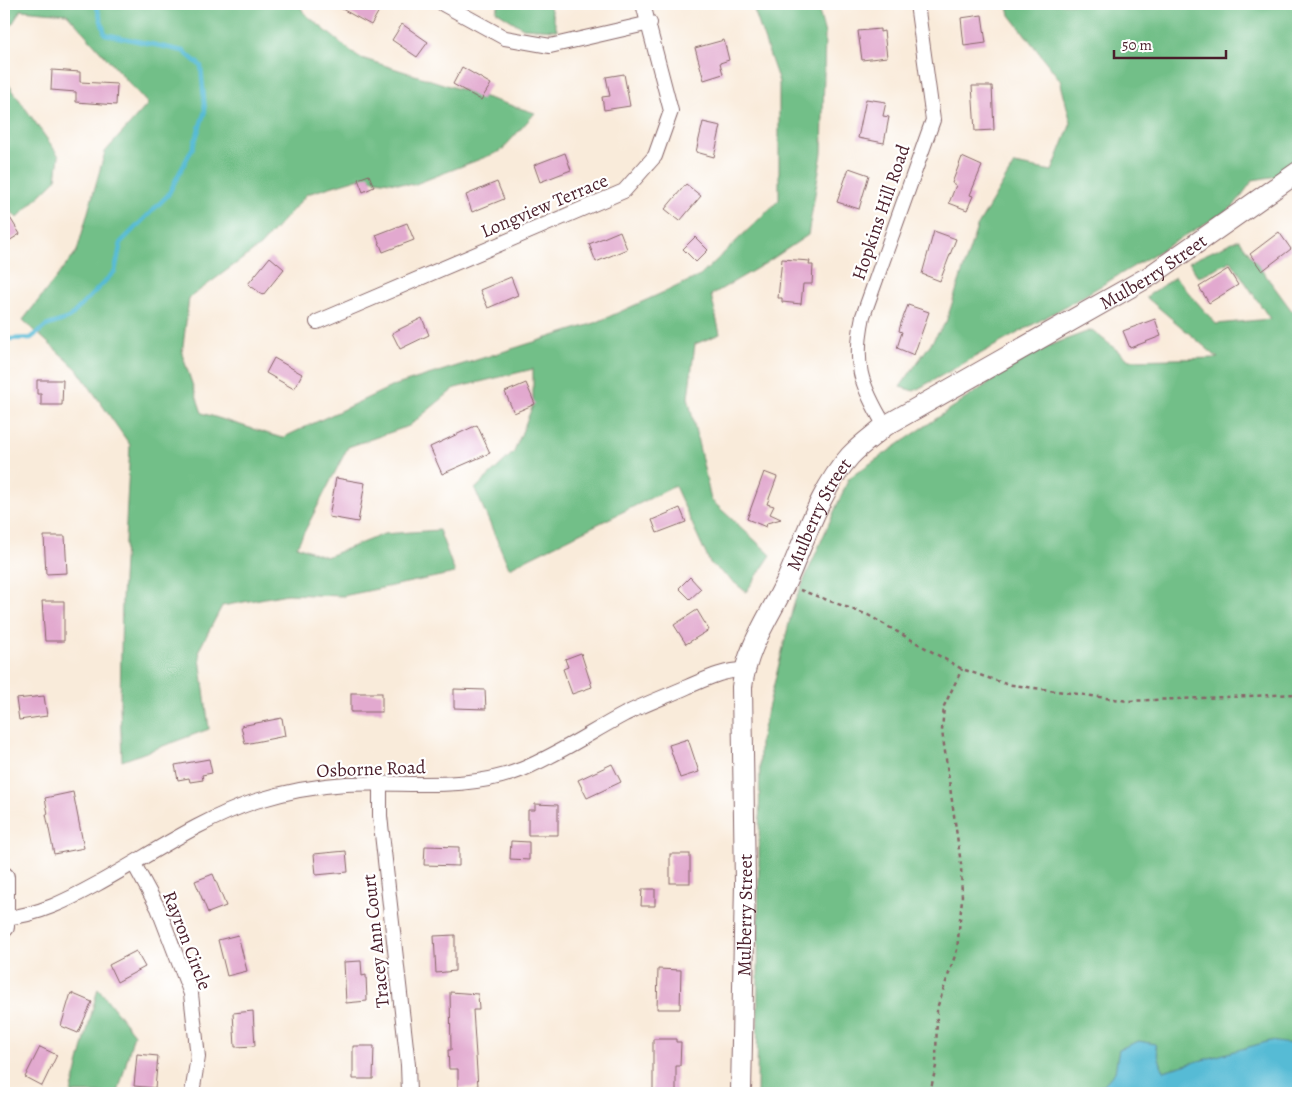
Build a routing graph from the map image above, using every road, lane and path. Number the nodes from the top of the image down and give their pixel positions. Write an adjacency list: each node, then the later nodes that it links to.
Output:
1 (443, 4): 4 (street)
2 (643, 4): 4 (street, Longview Terrace)
3 (918, 4): 7 (street, Hopkins Hill Road)
4 (650, 23): 6 (street, Longview Terrace)
5 (1298, 172): 7 (street, Mulberry Street)
6 (317, 322)
7 (885, 426): 8 (street, Mulberry Street)
8 (785, 584): 9 (path); 10 (street, Mulberry Street)
9 (962, 669): 11 (path); 19 (path)
10 (744, 670): 12 (street, Osborne Road); 18 (street, Mulberry Street)
11 (1298, 694)
12 (380, 785): 13 (street, Osborne Road); 17 (street, Tracey Ann Court)
13 (134, 864): 15 (street, Osborne Road); 16 (street, Rayron Circle)
14 (4, 876): 15 (street)
15 (4, 922)
16 (192, 1093)
17 (408, 1093)
18 (741, 1093)
19 (930, 1093)

